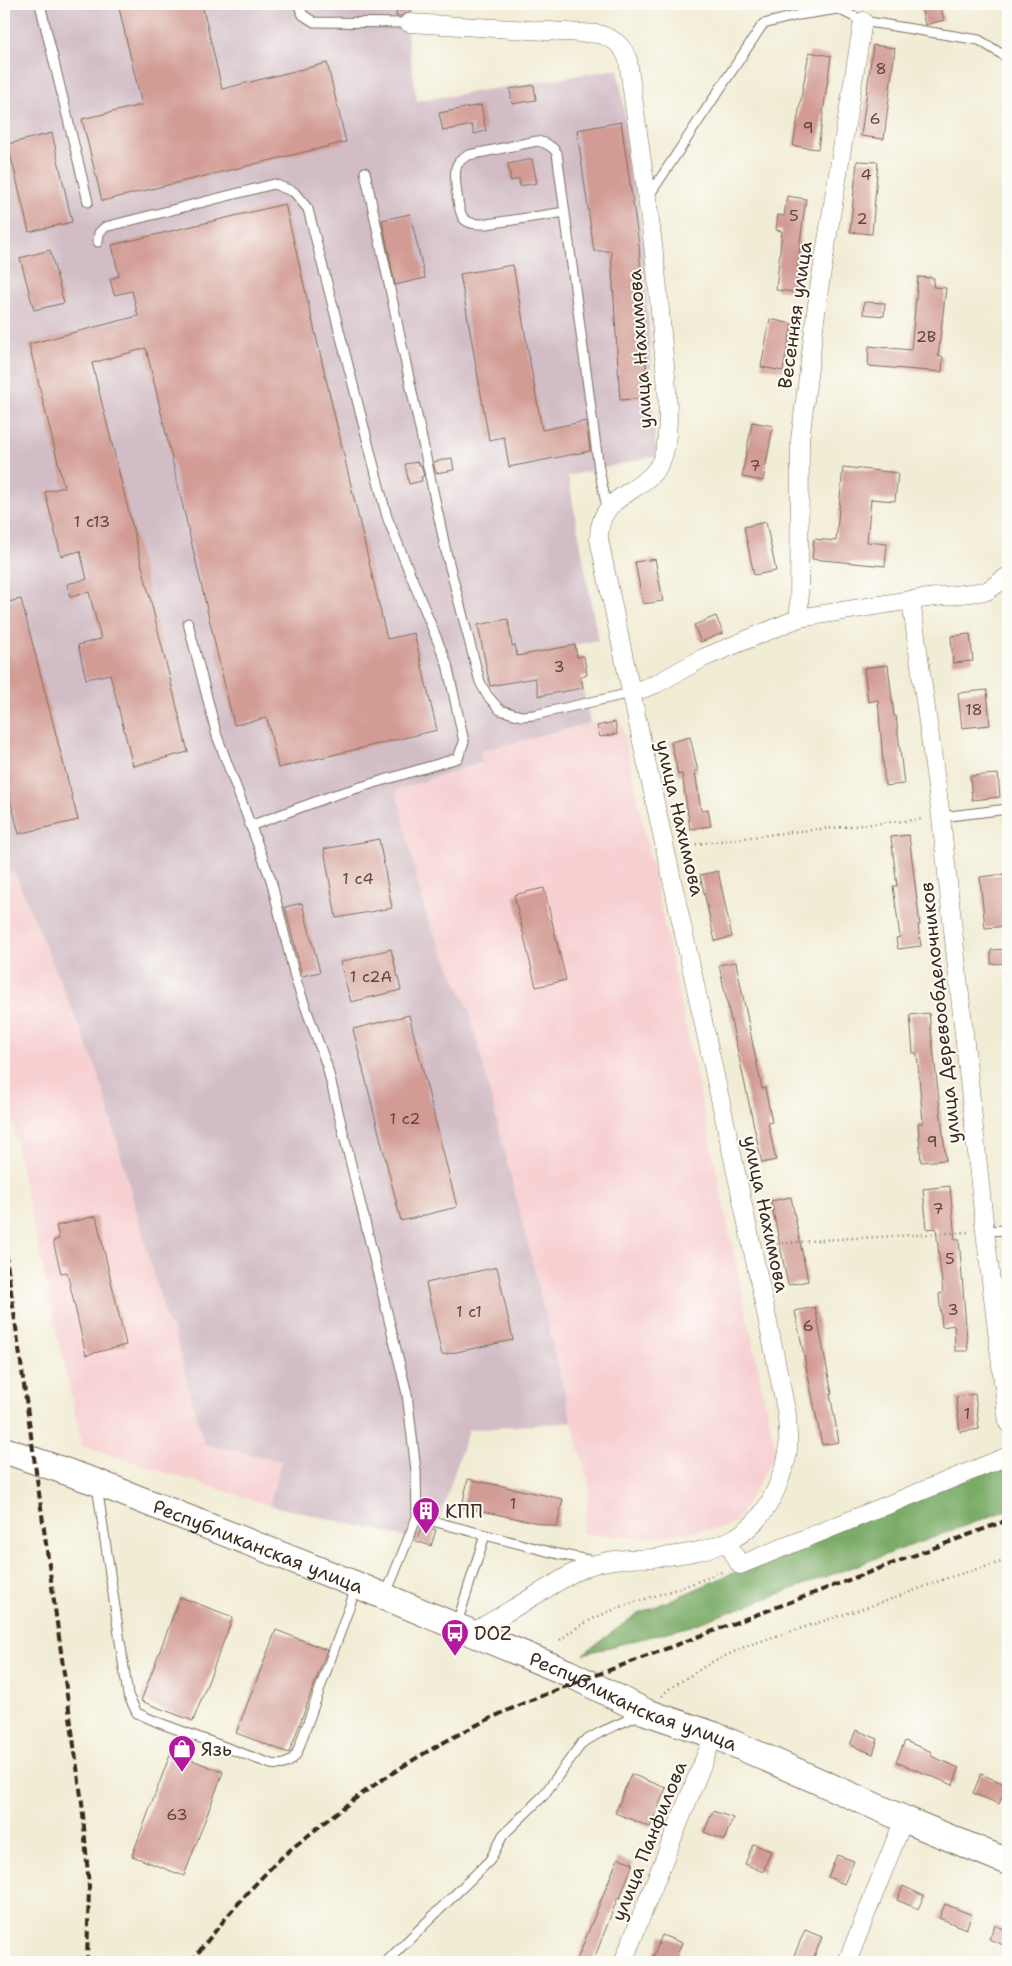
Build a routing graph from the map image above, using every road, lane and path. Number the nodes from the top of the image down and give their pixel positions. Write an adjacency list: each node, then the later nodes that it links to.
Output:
1 (40, 4): 8 (lane)
2 (298, 4): 4 (lane)
3 (863, 21): 5 (lane); 7 (lane); 14 (street, Весенняя улица)
4 (409, 24): 7 (street, улица Нахимова)
5 (1008, 58)
6 (365, 172): 16 (lane)
7 (647, 199): 11 (street, улица Нахимова)
8 (88, 202)
9 (565, 212): 9 (lane); 11 (lane)
10 (98, 242): 19 (lane)
11 (607, 508): 16 (street, улица Нахимова)
12 (1008, 576): 13 (street)
13 (910, 600): 14 (street); 18 (street, улица Деревообделочников)
14 (799, 618): 16 (street)
15 (188, 623): 19 (lane)
16 (630, 693): 20 (street, улица Нахимова)
17 (1008, 809): 18 (lane)
18 (941, 817): 20 (path); 22 (street, улица Деревообделочников)
19 (250, 826): 28 (lane)
20 (666, 848): 23 (street, улица Нахимова)
21 (1008, 1230): 22 (lane)
22 (985, 1231): 23 (path); 24 (street, улица Деревообделочников)
23 (751, 1247): 30 (street, улица Нахимова)
24 (1008, 1423)
25 (4, 1450): 27 (main road, Республиканская улица)
26 (1008, 1456): 33 (street)
27 (96, 1482): 34 (main road, Республиканская улица); 34 (lane)
28 (417, 1517): 29 (lane); 35 (lane)
29 (485, 1535): 32 (lane); 36 (lane)
30 (727, 1542): 32 (street, улица Нахимова); 33 (street)
31 (1008, 1560): 38 (path)
32 (604, 1561): 36 (street, улица Нахимова)
33 (740, 1565): 37 (path)
34 (357, 1585): 35 (main road, Республиканская улица)
35 (385, 1596): 36 (main road, Республиканская улица)
36 (464, 1630): 38 (main road, Республиканская улица)
37 (560, 1640)
38 (646, 1712): 39 (main road, Республиканская улица); 42 (lane)
39 (714, 1735): 40 (main road, Республиканская улица); 43 (street, улица Панфилова)
40 (904, 1818): 41 (main road, Республиканская улица); 44 (street)
41 (1008, 1862)
42 (386, 1962)
43 (623, 1962)
44 (846, 1962)

